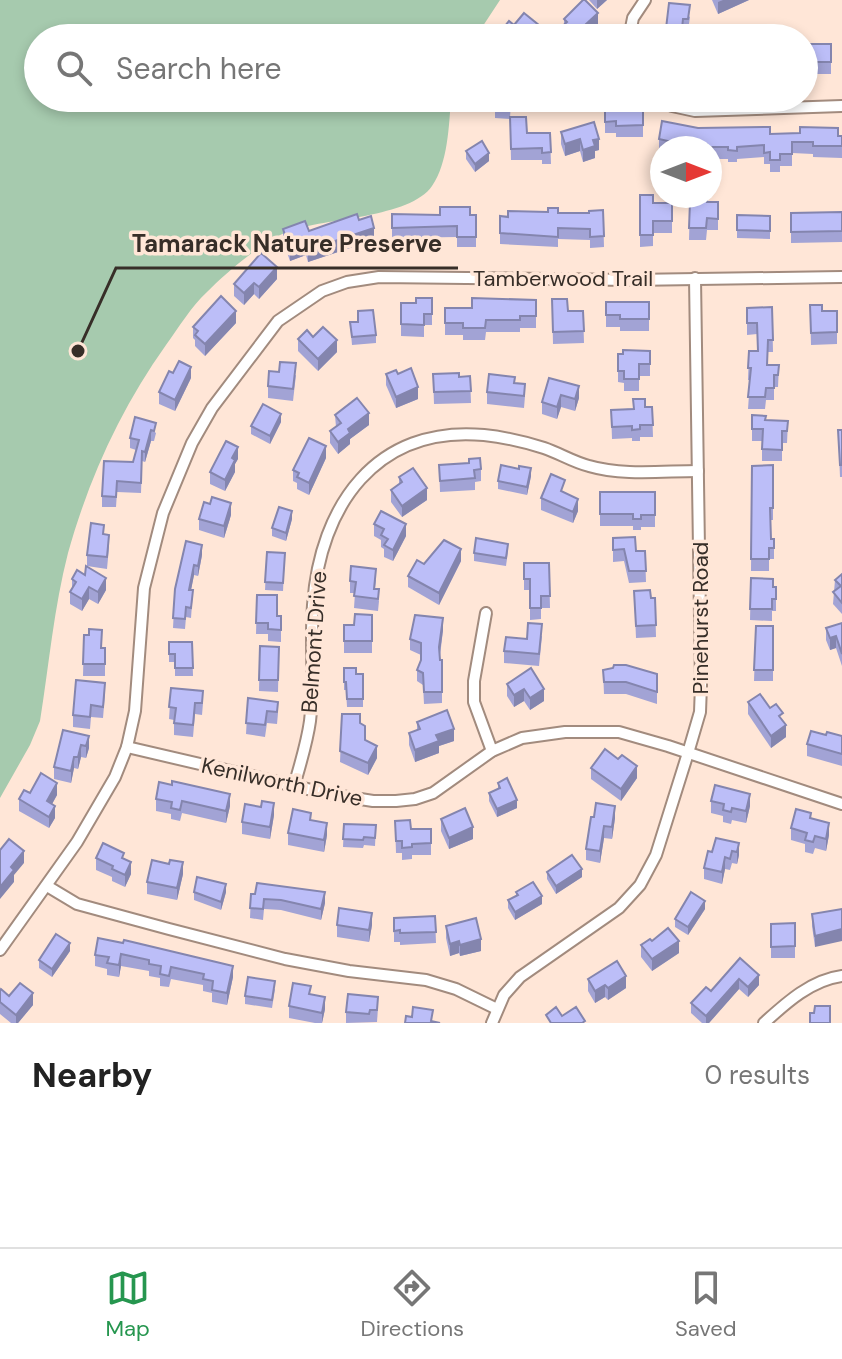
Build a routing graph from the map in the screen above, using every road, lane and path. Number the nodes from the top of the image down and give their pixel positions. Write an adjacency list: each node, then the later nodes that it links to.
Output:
1 (645, 0): 2 (street)
2 (632, 24)
3 (842, 106): 4 (street)
4 (818, 107)
5 (842, 277): 6 (street, Tamberwood Trail)
6 (695, 278): 7 (street, Pinehurst Road); 9 (street, Tamberwood Trail)
7 (698, 471): 11 (street, Pinehurst Road); 12 (street, Belmont Drive)
8 (486, 613): 10 (street)
9 (127, 747): 12 (street, Kenilworth Drive); 14 (street, Tamberwood Trail)
10 (492, 751): 11 (street, Kenilworth Drive); 12 (street, Kenilworth Drive)
11 (688, 753): 13 (street, Kenilworth Drive); 17 (street, Pinehurst Road)
12 (294, 786)
13 (842, 804)
14 (47, 886): 15 (street, Tamberwood Trail); 17 (street)
15 (0, 950)
16 (842, 976): 19 (street)
17 (497, 1009): 18 (street, Pinehurst Road)
18 (492, 1023)
19 (764, 1023)

